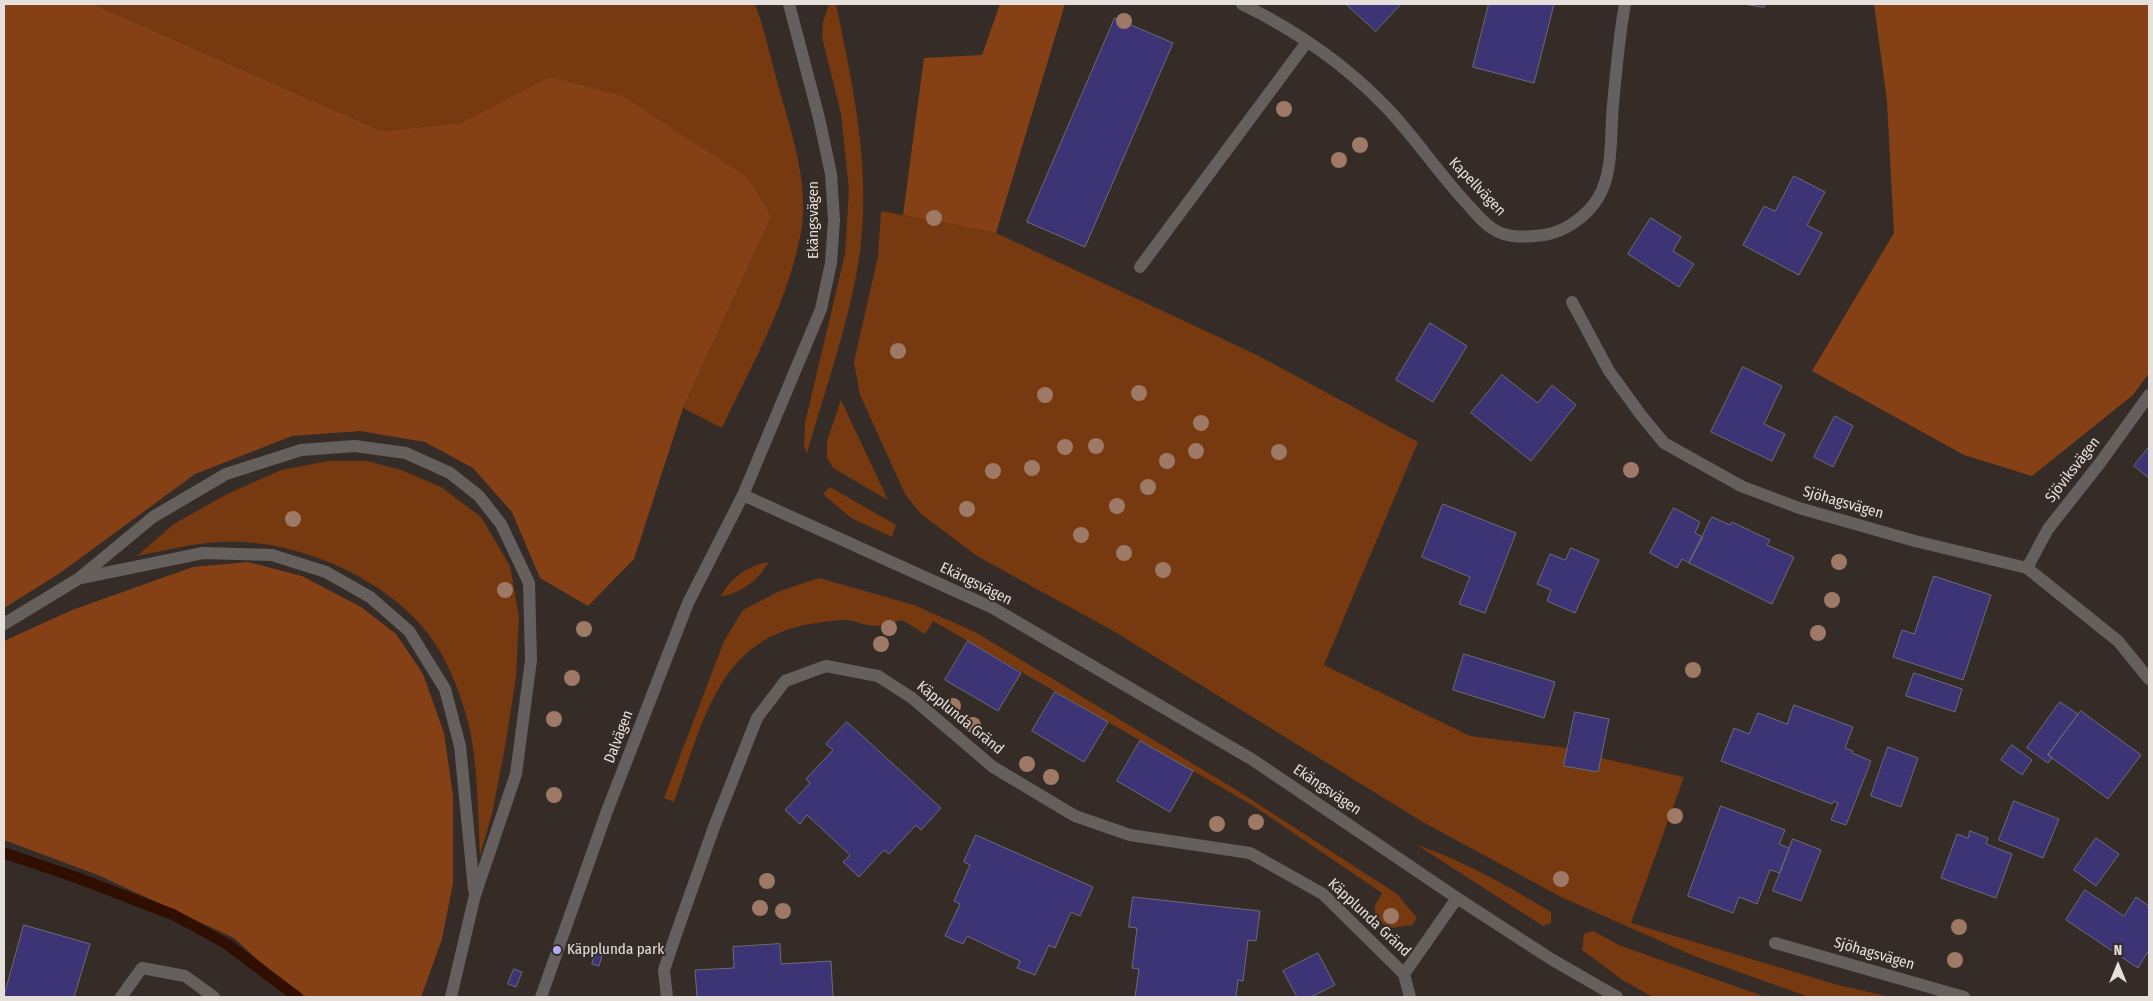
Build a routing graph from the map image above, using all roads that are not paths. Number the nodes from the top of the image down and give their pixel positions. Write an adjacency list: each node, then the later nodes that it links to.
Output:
1 (789, 4): 8 (street, Ekängsvägen)
2 (1242, 4): 4 (street, Kapellvägen)
3 (1625, 4): 4 (street, Kapellvägen)
4 (1307, 42): 5 (street)
5 (1140, 267)
6 (1572, 302): 9 (street, Sjöhagsvägen)
7 (2149, 395): 9 (street, Sjöviksvägen)
8 (743, 495): 14 (street, Ekängsvägen); 20 (street, Dalvägen)
9 (2027, 568): 12 (street, Sjöhagsvägen)
10 (78, 579): 11 (street); 13 (street); 13 (street)
11 (4, 624)
12 (2149, 679)
13 (475, 895): 19 (street)
14 (1457, 898): 16 (street, Käpplunda Gränd); 23 (street, Ekängsvägen)
15 (1774, 943): 24 (street, Sjöhagsvägen)
16 (1404, 974): 21 (street, Käpplunda Gränd); 22 (street, Käpplunda Gränd)
17 (121, 997): 18 (street)
18 (214, 997)
19 (451, 997)
20 (541, 997)
21 (667, 997)
22 (1410, 997)
23 (1617, 997)
24 (1964, 997)

